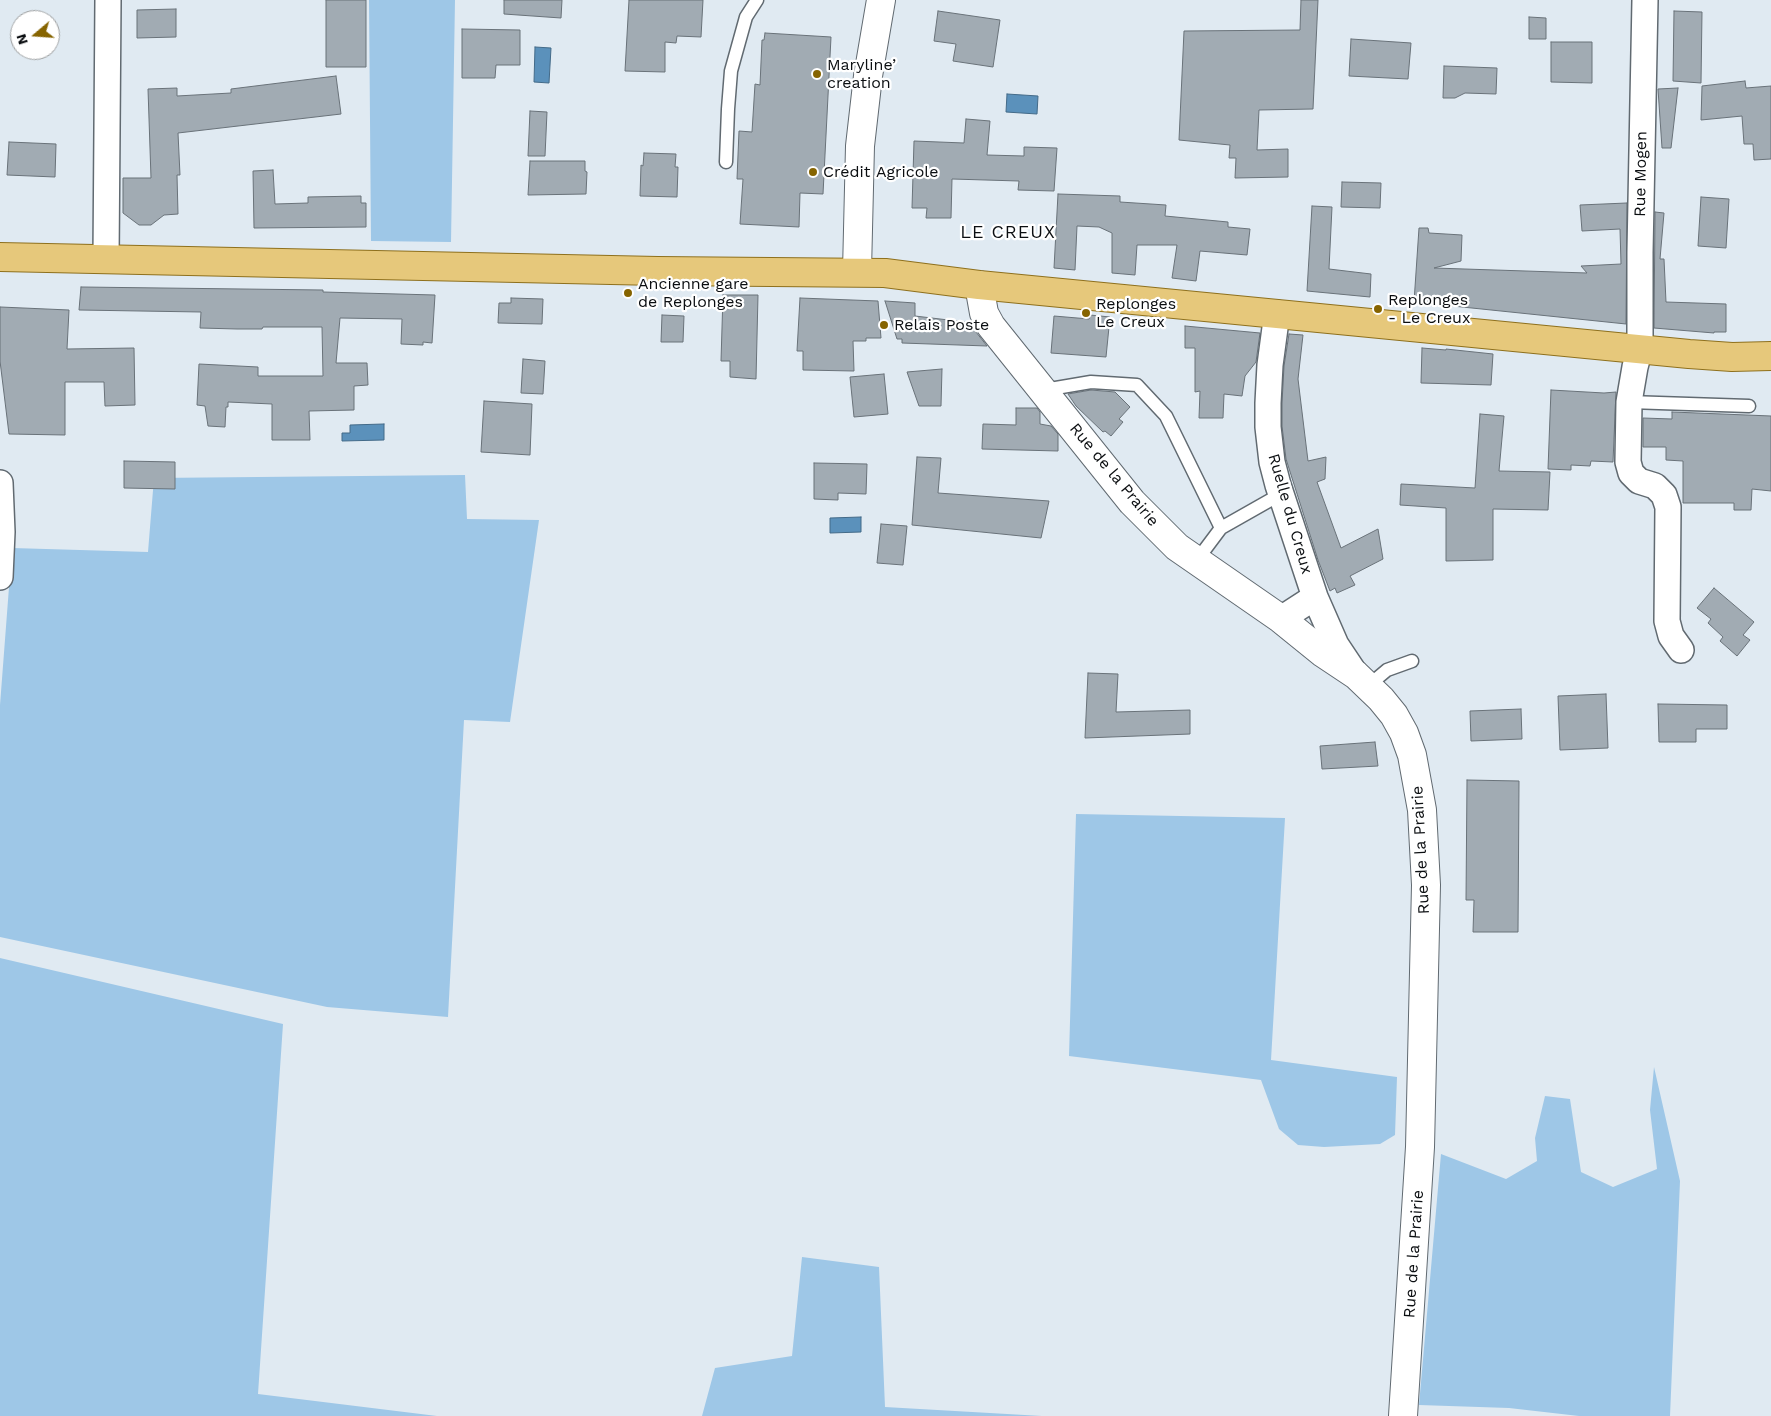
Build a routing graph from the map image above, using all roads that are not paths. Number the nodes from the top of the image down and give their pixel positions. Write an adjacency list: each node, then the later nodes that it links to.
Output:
1 (108, 0): 7 (street)
2 (757, 0): 5 (lane)
3 (1645, 0): 11 (street, Rue Mogen)
4 (877, 1): 8 (street)
5 (726, 162)
6 (0, 257): 7 (main road)
7 (106, 259): 8 (main road)
8 (857, 271): 9 (main road)
9 (979, 285): 10 (main road); 13 (street, Rue de la Prairie)
10 (1277, 313): 11 (main road); 17 (street, Ruelle du Creux)
11 (1640, 348): 12 (main road); 14 (street, Rue Mogen)
12 (1771, 356)
13 (1044, 390): 18 (lane); 19 (street, Rue de la Prairie)
14 (1629, 402): 15 (lane); 23 (street, Rue Mogen)
15 (1749, 406)
16 (0, 483): 20 (street)
17 (1281, 494): 18 (lane); 21 (street, Ruelle du Creux)
18 (1221, 528): 19 (lane)
19 (1197, 560): 22 (street, Rue de la Prairie)
20 (0, 577)
21 (1315, 597): 22 (street); 25 (street, Ruelle du Creux)
22 (1281, 620): 25 (street, Rue de la Prairie)
23 (1681, 650)
24 (1412, 660): 25 (lane)
25 (1362, 680): 26 (street, Rue de la Prairie)
26 (1403, 1416)

